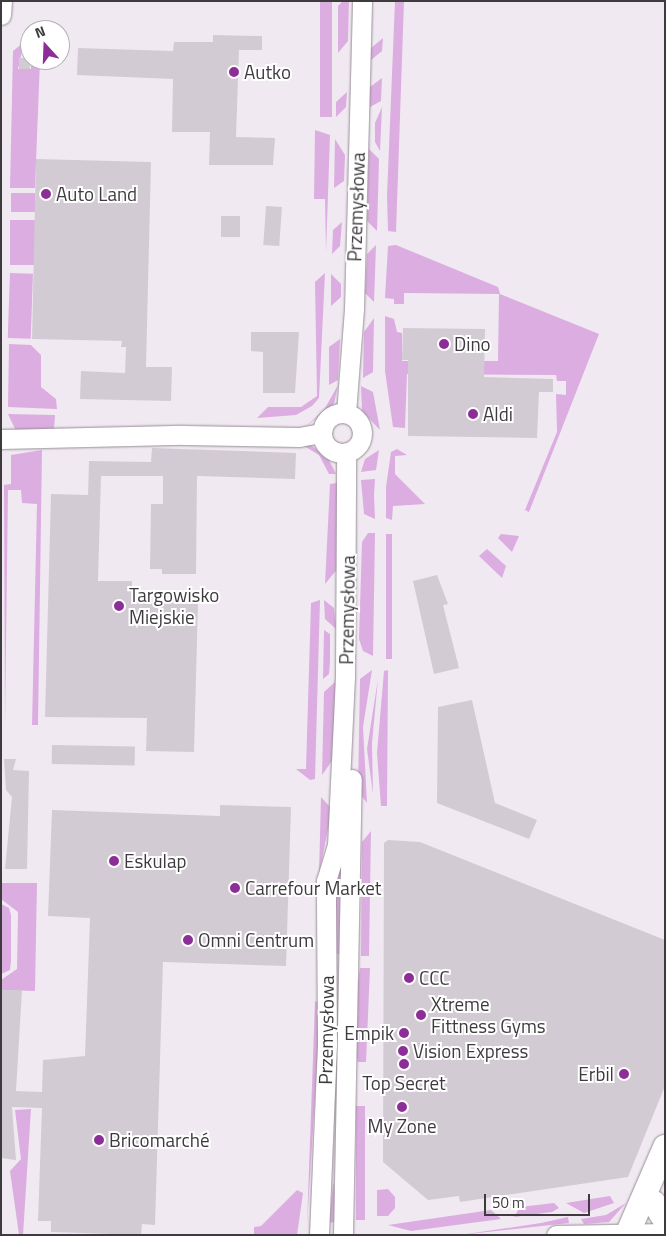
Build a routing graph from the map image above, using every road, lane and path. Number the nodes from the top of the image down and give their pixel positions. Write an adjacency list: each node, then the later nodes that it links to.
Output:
1 (2, 1): 3 (street)
2 (362, 1): 4 (street, Przemysłowa)
3 (1, 14)
4 (346, 413): 5 (street); 7 (street)
5 (321, 434): 6 (street); 7 (street)
6 (1, 439)
7 (346, 453): 8 (street, Przemysłowa)
8 (345, 676): 12 (street, Przemysłowa); 14 (street, Przemysłowa)
9 (665, 1147): 13 (main road)
10 (665, 1171): 11 (main road)
11 (659, 1212): 13 (main road)
12 (343, 1215): 15 (street, Przemysłowa); 16 (street)
13 (640, 1233): 17 (street)
14 (319, 1235)
15 (342, 1235)
16 (350, 1235)
17 (556, 1235)

